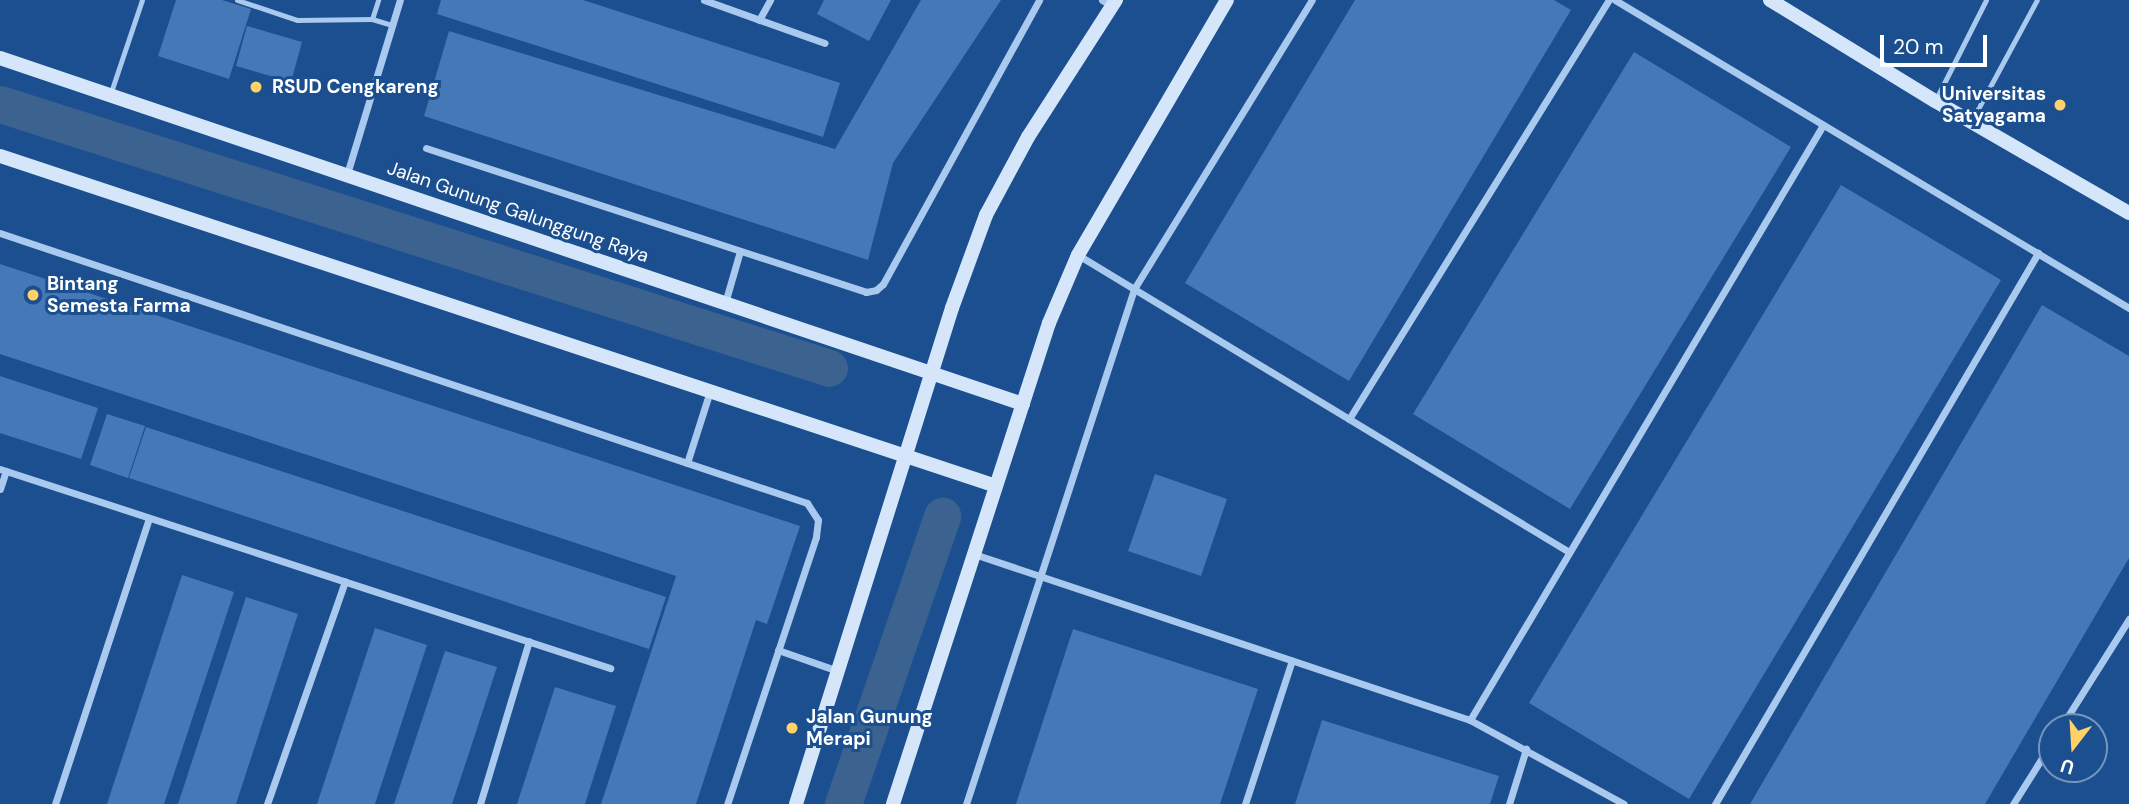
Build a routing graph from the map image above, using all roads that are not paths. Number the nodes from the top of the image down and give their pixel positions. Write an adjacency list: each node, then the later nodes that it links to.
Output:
1 (142, 0): 21 (lane)
2 (237, 0): 16 (lane)
3 (378, 0): 16 (lane)
4 (400, 0): 18 (street)
5 (704, 0): 17 (street)
6 (770, 0): 17 (street)
7 (1039, 0): 30 (street)
8 (1227, 0): 32 (street)
9 (1312, 0): 33 (street)
10 (1609, 0): 39 (street)
11 (1615, 0): 24 (street)
12 (1770, 0): 22 (street)
13 (1986, 0): 22 (lane)
14 (2037, 0): 23 (lane)
15 (1110, 2): 36 (street)
16 (372, 19): 18 (lane)
17 (759, 20): 19 (street)
18 (392, 25): 27 (street)
19 (825, 43)
20 (0, 58): 21 (street, Jalan Gunung Galunggung Raya)
21 (110, 95): 27 (street, Jalan Gunung Galunggung Raya)
22 (1935, 101): 23 (street)
23 (1972, 121): 28 (street)
24 (1823, 125): 31 (street); 46 (street)
25 (426, 148): 30 (street)
26 (0, 156): 37 (street)
27 (347, 174): 34 (street, Jalan Gunung Galunggung Raya)
28 (2129, 213)
29 (0, 233): 41 (street)
30 (740, 251): 34 (street)
31 (2038, 253): 35 (street); 70 (street)
32 (1079, 255): 33 (street); 38 (street)
33 (1134, 289): 39 (street); 48 (street)
34 (725, 303): 36 (street, Jalan Gunung Galunggung Raya)
35 (2129, 308)
36 (933, 374): 38 (street, Jalan Gunung Galunggung Raya); 40 (street)
37 (710, 391): 40 (street); 41 (street)
38 (1023, 404): 43 (street)
39 (1349, 419): 46 (street)
40 (908, 455): 43 (street); 55 (street)
41 (687, 463): 52 (street)
42 (3, 470): 44 (street); 45 (street)
43 (996, 486): 47 (street)
44 (0, 489)
45 (149, 518): 49 (street); 60 (street)
46 (1569, 552): 57 (street)
47 (974, 554): 48 (street); 65 (street)
48 (1041, 578): 53 (street); 66 (street)
49 (345, 581): 51 (street); 61 (street)
50 (2129, 619): 56 (street)
51 (529, 641): 54 (street); 62 (street)
52 (778, 650): 55 (street); 63 (street)
53 (1292, 660): 57 (street); 67 (street)
54 (610, 668)
55 (838, 671): 64 (street)
56 (2070, 713)
57 (1470, 720): 58 (street)
58 (1526, 749): 68 (street); 69 (street)
59 (2038, 764): 71 (street)
60 (55, 804)
61 (267, 804)
62 (480, 804)
63 (727, 804)
64 (796, 804)
65 (893, 804)
66 (966, 804)
67 (1245, 804)
68 (1509, 804)
69 (1625, 804)
70 (1716, 804)
71 (2013, 804)

